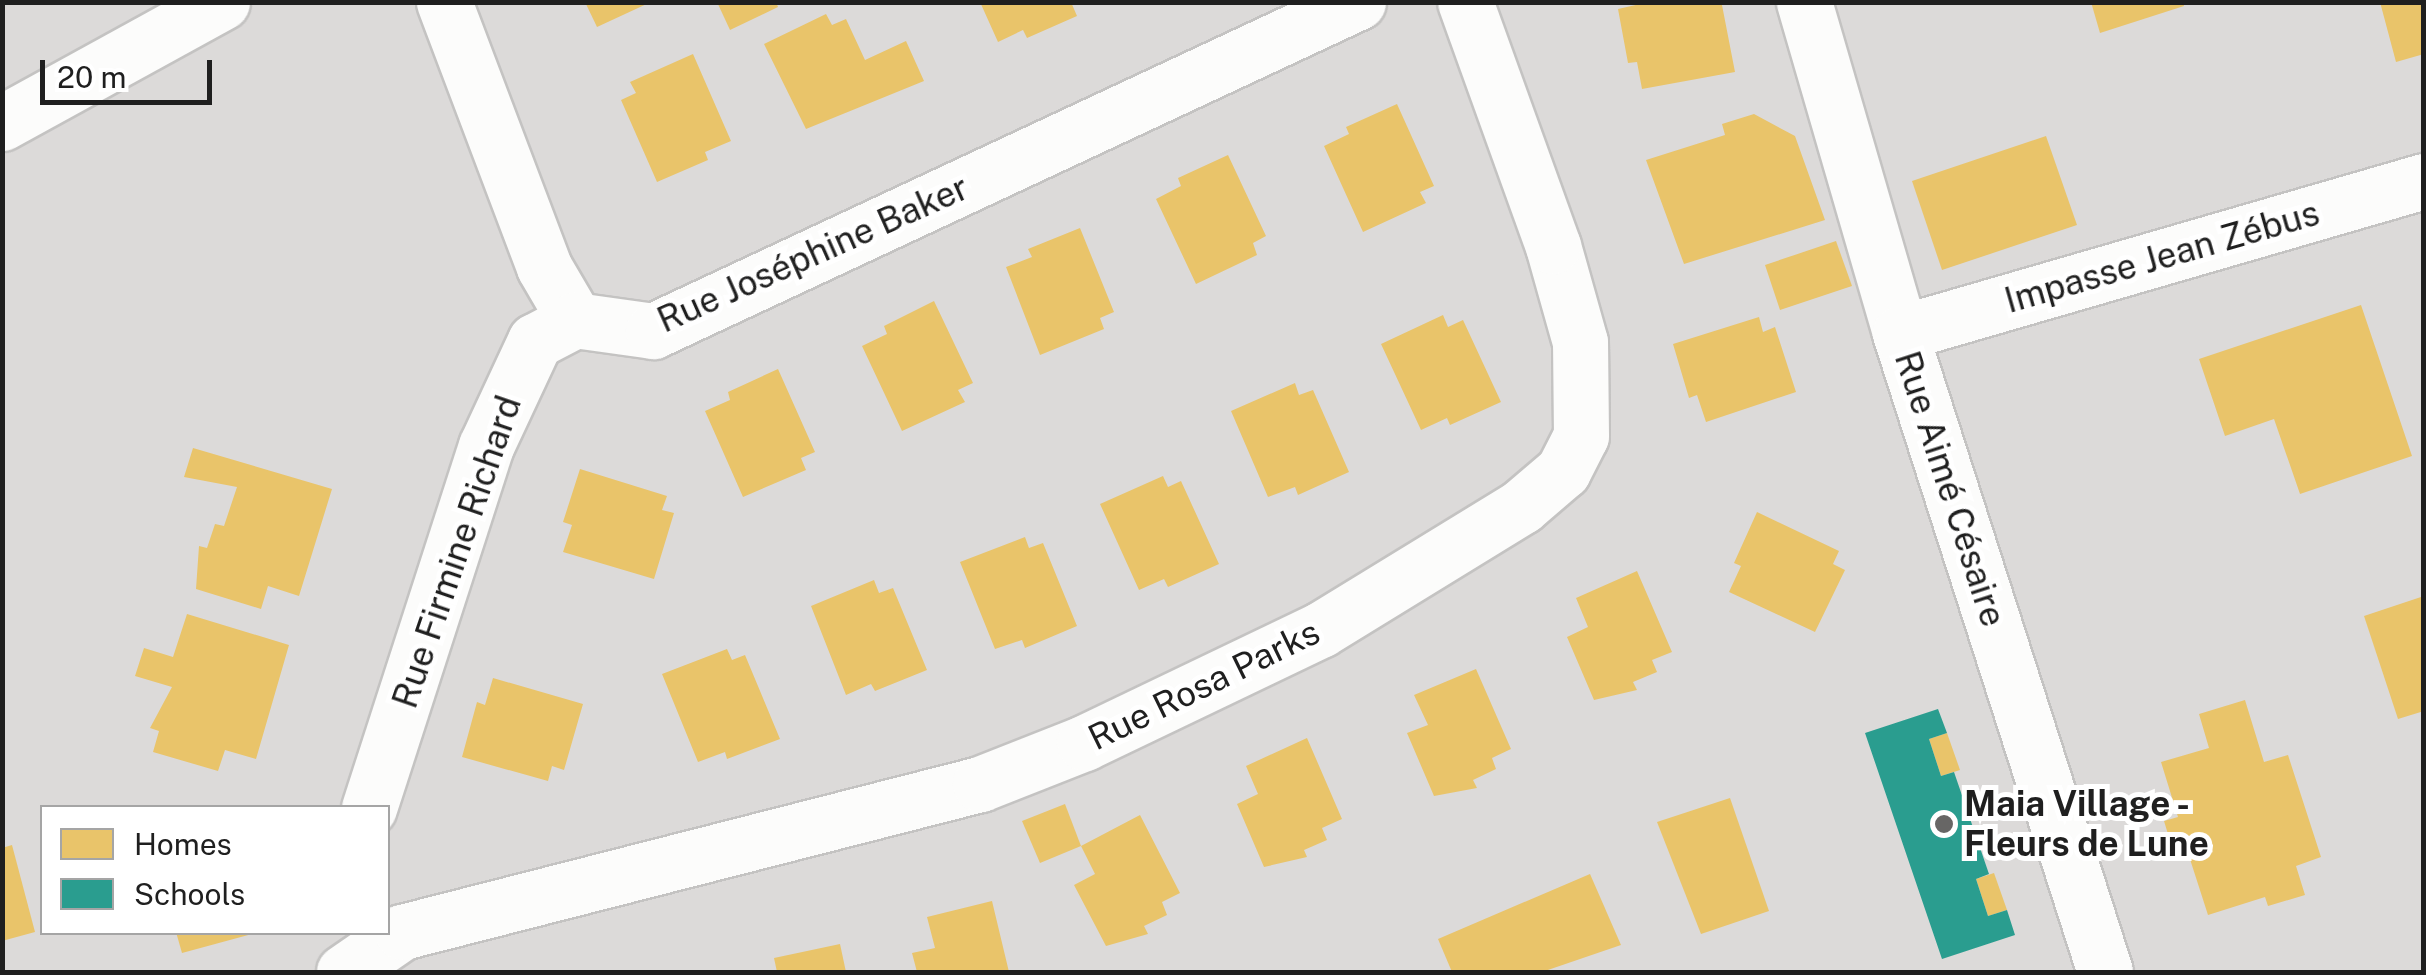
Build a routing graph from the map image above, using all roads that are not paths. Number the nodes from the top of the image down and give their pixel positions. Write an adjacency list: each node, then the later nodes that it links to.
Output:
1 (222, 2): 6 (street)
2 (444, 2): 8 (street)
3 (1358, 2): 8 (street, Rue Joséphine Baker)
4 (1465, 2): 13 (street, Rue Rosa Parks)
5 (1804, 2): 9 (street, Rue Aimé Césaire)
6 (2, 123)
7 (2424, 181): 9 (street, Impasse Jean Zébus)
8 (575, 320): 10 (street, Rue Firmine Richard)
9 (1900, 333): 14 (street, Rue Aimé Césaire)
10 (370, 805)
11 (327, 935): 12 (street)
12 (316, 972)
13 (344, 972)
14 (2105, 972)

